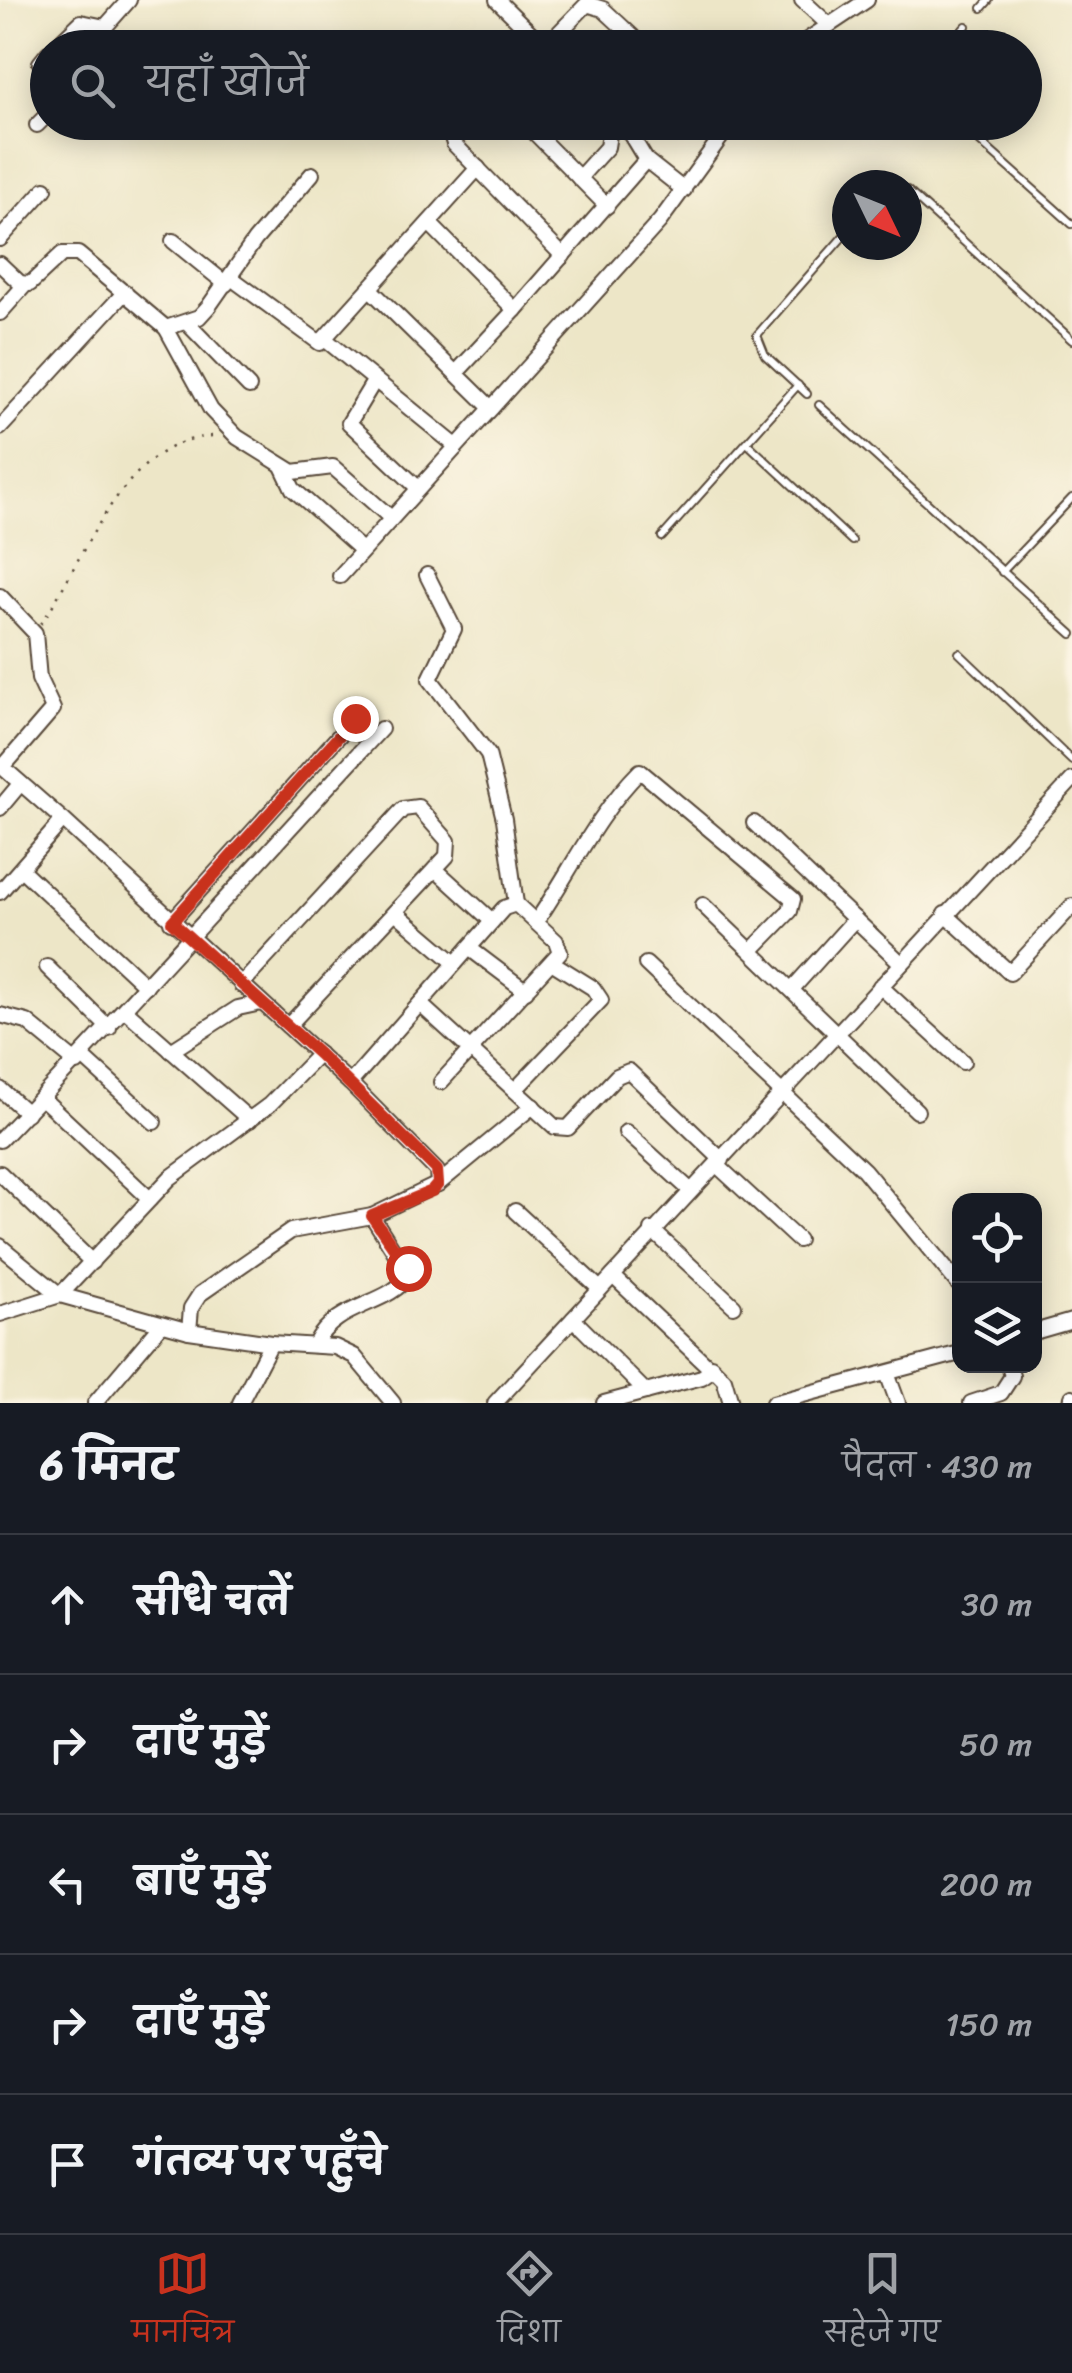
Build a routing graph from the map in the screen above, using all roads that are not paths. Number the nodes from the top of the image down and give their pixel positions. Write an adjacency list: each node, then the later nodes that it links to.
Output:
1 (129, 0): 9 (street)
2 (497, 0): 10 (street)
3 (802, 0): 7 (street)
4 (867, 0): 7 (street)
5 (989, 0): 6 (lane)
6 (982, 8)
7 (829, 24): 13 (street)
8 (966, 26): 14 (lane)
9 (73, 30)
10 (519, 30)
11 (562, 30): 12 (street)
12 (625, 30)
13 (820, 30)
14 (962, 30)
15 (453, 140): 22 (street)
16 (542, 140): 24 (street)
17 (608, 140): 24 (street)
18 (634, 140): 21 (street)
19 (718, 140): 26 (street)
20 (978, 140): 30 (lane)
21 (646, 160): 26 (street); 28 (street)
22 (478, 168): 29 (street); 34 (street)
23 (312, 174): 36 (street)
24 (579, 178): 28 (street)
25 (45, 188): 31 (street)
26 (684, 190): 52 (street)
27 (922, 204): 45 (lane)
28 (607, 206): 34 (street)
29 (429, 222): 38 (street); 40 (street)
30 (1072, 224)
31 (0, 239)
32 (173, 241): 36 (street)
33 (832, 249): 48 (lane)
34 (564, 256): 40 (street)
35 (0, 264): 37 (street)
36 (228, 280): 42 (street); 44 (street)
37 (25, 285): 39 (street); 41 (street)
38 (371, 290): 44 (street); 46 (street)
39 (125, 292): 43 (street); 53 (street)
40 (515, 310): 46 (street)
41 (0, 314)
42 (187, 323): 43 (street); 49 (street)
43 (166, 328): 56 (street)
44 (326, 340): 47 (street)
45 (1072, 340)
46 (456, 374): 52 (street)
47 (373, 383): 55 (street); 57 (street)
48 (798, 386): 50 (lane); 54 (lane)
49 (248, 388)
50 (807, 394)
51 (819, 405): 63 (lane)
52 (490, 408): 55 (street)
53 (0, 428)
54 (746, 442): 60 (lane); 61 (lane)
55 (456, 446): 57 (street)
56 (282, 466): 59 (street); 62 (street)
57 (418, 488): 59 (street)
58 (1072, 498): 63 (lane)
59 (392, 518): 62 (street)
60 (662, 537)
61 (852, 541)
62 (362, 550): 65 (street)
63 (1002, 572): 67 (lane)
64 (427, 575): 81 (street)
65 (340, 576)
66 (0, 596): 72 (street)
67 (1072, 634)
68 (960, 652): 71 (lane)
69 (355, 718): 88 (street)
70 (381, 729): 90 (street)
71 (1072, 761)
72 (2, 766): 74 (street)
73 (1072, 780): 85 (street)
74 (20, 784): 75 (street); 76 (street)
75 (0, 808)
76 (63, 820): 79 (street); 88 (street)
77 (754, 823): 86 (street)
78 (435, 868): 84 (street); 87 (street); 98 (street)
79 (21, 869): 80 (street); 99 (street)
80 (0, 892)
81 (516, 904): 87 (street); 89 (street)
82 (703, 905): 92 (street)
83 (1072, 906): 85 (street)
84 (395, 912): 95 (street); 107 (street)
85 (945, 914): 94 (street)
86 (854, 919): 94 (street); 101 (street)
87 (492, 921): 91 (street)
88 (172, 922): 90 (street)
89 (536, 922): 92 (street); 93 (street)
90 (187, 938): 98 (street); 99 (street)
91 (468, 948): 95 (street); 102 (street)
92 (752, 950): 101 (street)
93 (553, 962): 102 (street); 118 (street)
94 (900, 963): 100 (street)
95 (455, 964): 104 (street)
96 (646, 964): 119 (street)
97 (46, 967): 108 (street)
98 (240, 985): 103 (street)
99 (146, 986): 105 (street)
100 (880, 986): 109 (street); 114 (street)
101 (792, 989): 109 (street)
102 (526, 991): 110 (street)
103 (261, 1003): 107 (street); 111 (street)
104 (420, 1004): 110 (street); 116 (street)
105 (125, 1010): 108 (street); 111 (street)
106 (0, 1015): 113 (street)
107 (288, 1026): 112 (street)
108 (109, 1028): 113 (street)
109 (838, 1033): 119 (street); 122 (street)
110 (470, 1049): 115 (street); 118 (street)
111 (171, 1052): 124 (street)
112 (319, 1054): 116 (street); 124 (street)
113 (80, 1060): 120 (street); 125 (street)
114 (963, 1062)
115 (441, 1082)
116 (350, 1084): 130 (street)
117 (0, 1089): 123 (street)
118 (515, 1090): 121 (street)
119 (782, 1092): 128 (street); 140 (street)
120 (42, 1098): 123 (street); 132 (street)
121 (533, 1106): 128 (street); 130 (street)
122 (917, 1111)
123 (26, 1112): 127 (street)
124 (250, 1120): 132 (street)
125 (154, 1122)
126 (626, 1132): 131 (street)
127 (0, 1140)
128 (720, 1163): 131 (street); 136 (street)
129 (0, 1172): 138 (street)
130 (438, 1184): 134 (street)
131 (690, 1190): 135 (street)
132 (150, 1199): 138 (street)
133 (514, 1210): 141 (street)
134 (372, 1216): 149 (street); 151 (street)
135 (652, 1230): 139 (street); 143 (street)
136 (798, 1240)
137 (0, 1246): 142 (street)
138 (92, 1262): 142 (street)
139 (613, 1276): 141 (street); 153 (street)
140 (958, 1283)
141 (600, 1289): 145 (street)
142 (60, 1294): 144 (street); 147 (street)
143 (734, 1306)
144 (0, 1313)
145 (573, 1318): 156 (street); 160 (street)
146 (1072, 1321): 148 (street)
147 (162, 1324): 149 (street); 157 (street)
148 (1042, 1330)
149 (189, 1331): 150 (street)
150 (271, 1343): 151 (street); 158 (street)
151 (315, 1344): 159 (street)
152 (952, 1355): 154 (street)
153 (711, 1366): 156 (street); 162 (street)
154 (887, 1372): 163 (street); 164 (street)
155 (1011, 1373): 165 (street)
156 (646, 1392): 161 (street)
157 (96, 1403)
158 (240, 1403)
159 (393, 1403)
160 (495, 1403)
161 (604, 1403)
162 (730, 1403)
163 (773, 1403)
164 (898, 1403)
165 (972, 1403)

